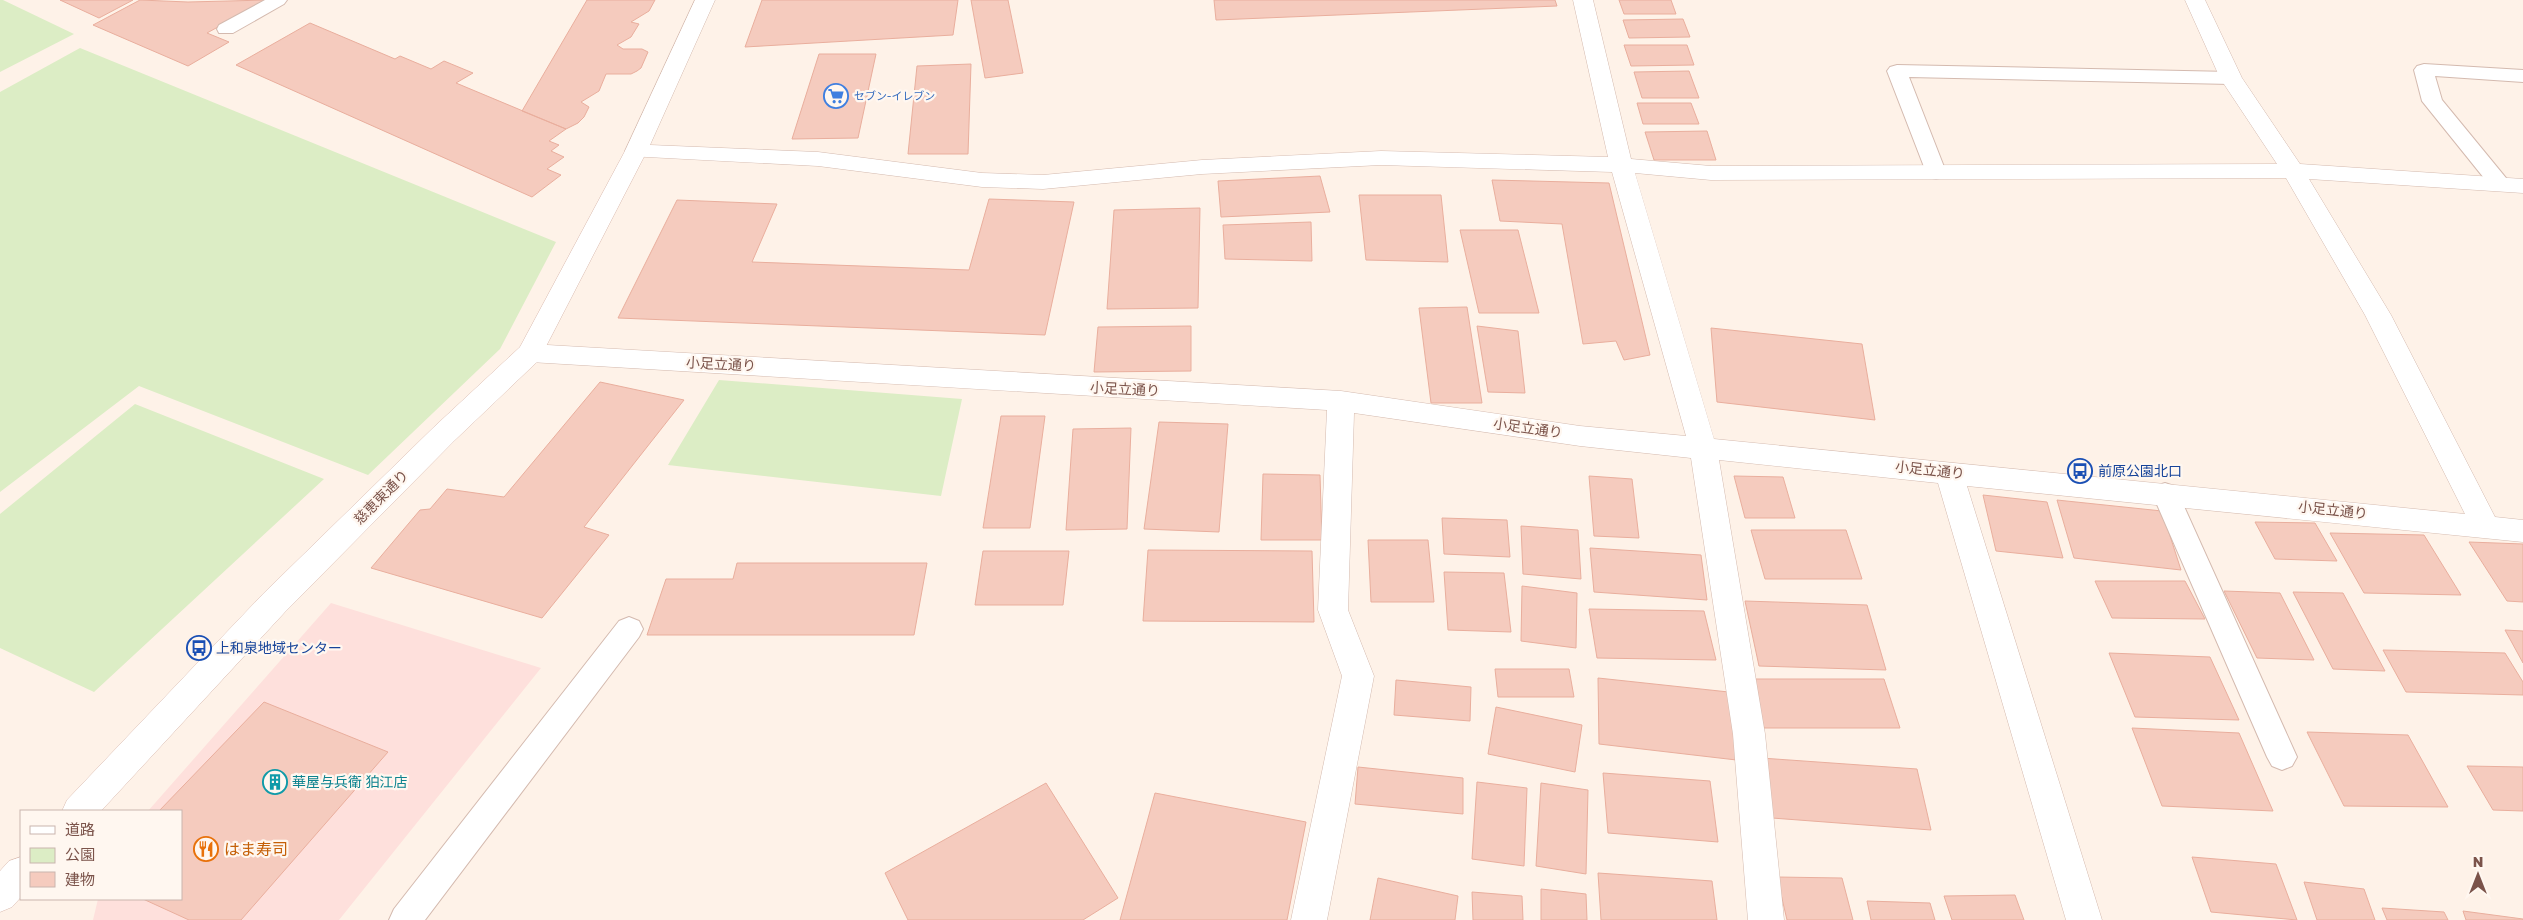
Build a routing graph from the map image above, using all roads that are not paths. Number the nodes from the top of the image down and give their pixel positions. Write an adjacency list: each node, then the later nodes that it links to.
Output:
1 (278, 0): 5 (lane)
2 (705, 0): 8 (street, 慈恵東通り)
3 (1583, 0): 9 (street)
4 (2195, 0): 7 (street)
5 (226, 29)
6 (2523, 76): 12 (lane)
7 (2230, 78): 10 (street); 11 (lane)
8 (636, 152): 9 (street); 14 (street, 慈恵東通り)
9 (1621, 165): 11 (street); 16 (street)
10 (2293, 171): 11 (street); 12 (street); 19 (street)
11 (1936, 172)
12 (2499, 184): 13 (street)
13 (2523, 186)
14 (530, 353): 15 (street, 小足立通り); 23 (street, 慈恵東通り)
15 (1340, 401): 16 (street, 小足立通り); 27 (street)
16 (1703, 447): 17 (street, 小足立通り); 28 (street)
17 (1948, 472): 18 (street, 小足立通り); 29 (street)
18 (2165, 493): 19 (street, 小足立通り); 22 (lane)
19 (2485, 526): 20 (street, 小足立通り)
20 (2523, 530)
21 (629, 629): 26 (lane)
22 (2282, 757)
23 (80, 810)
24 (20, 874): 25 (street)
25 (0, 895)
26 (405, 920)
27 (1309, 920)
28 (1766, 920)
29 (2084, 920)

